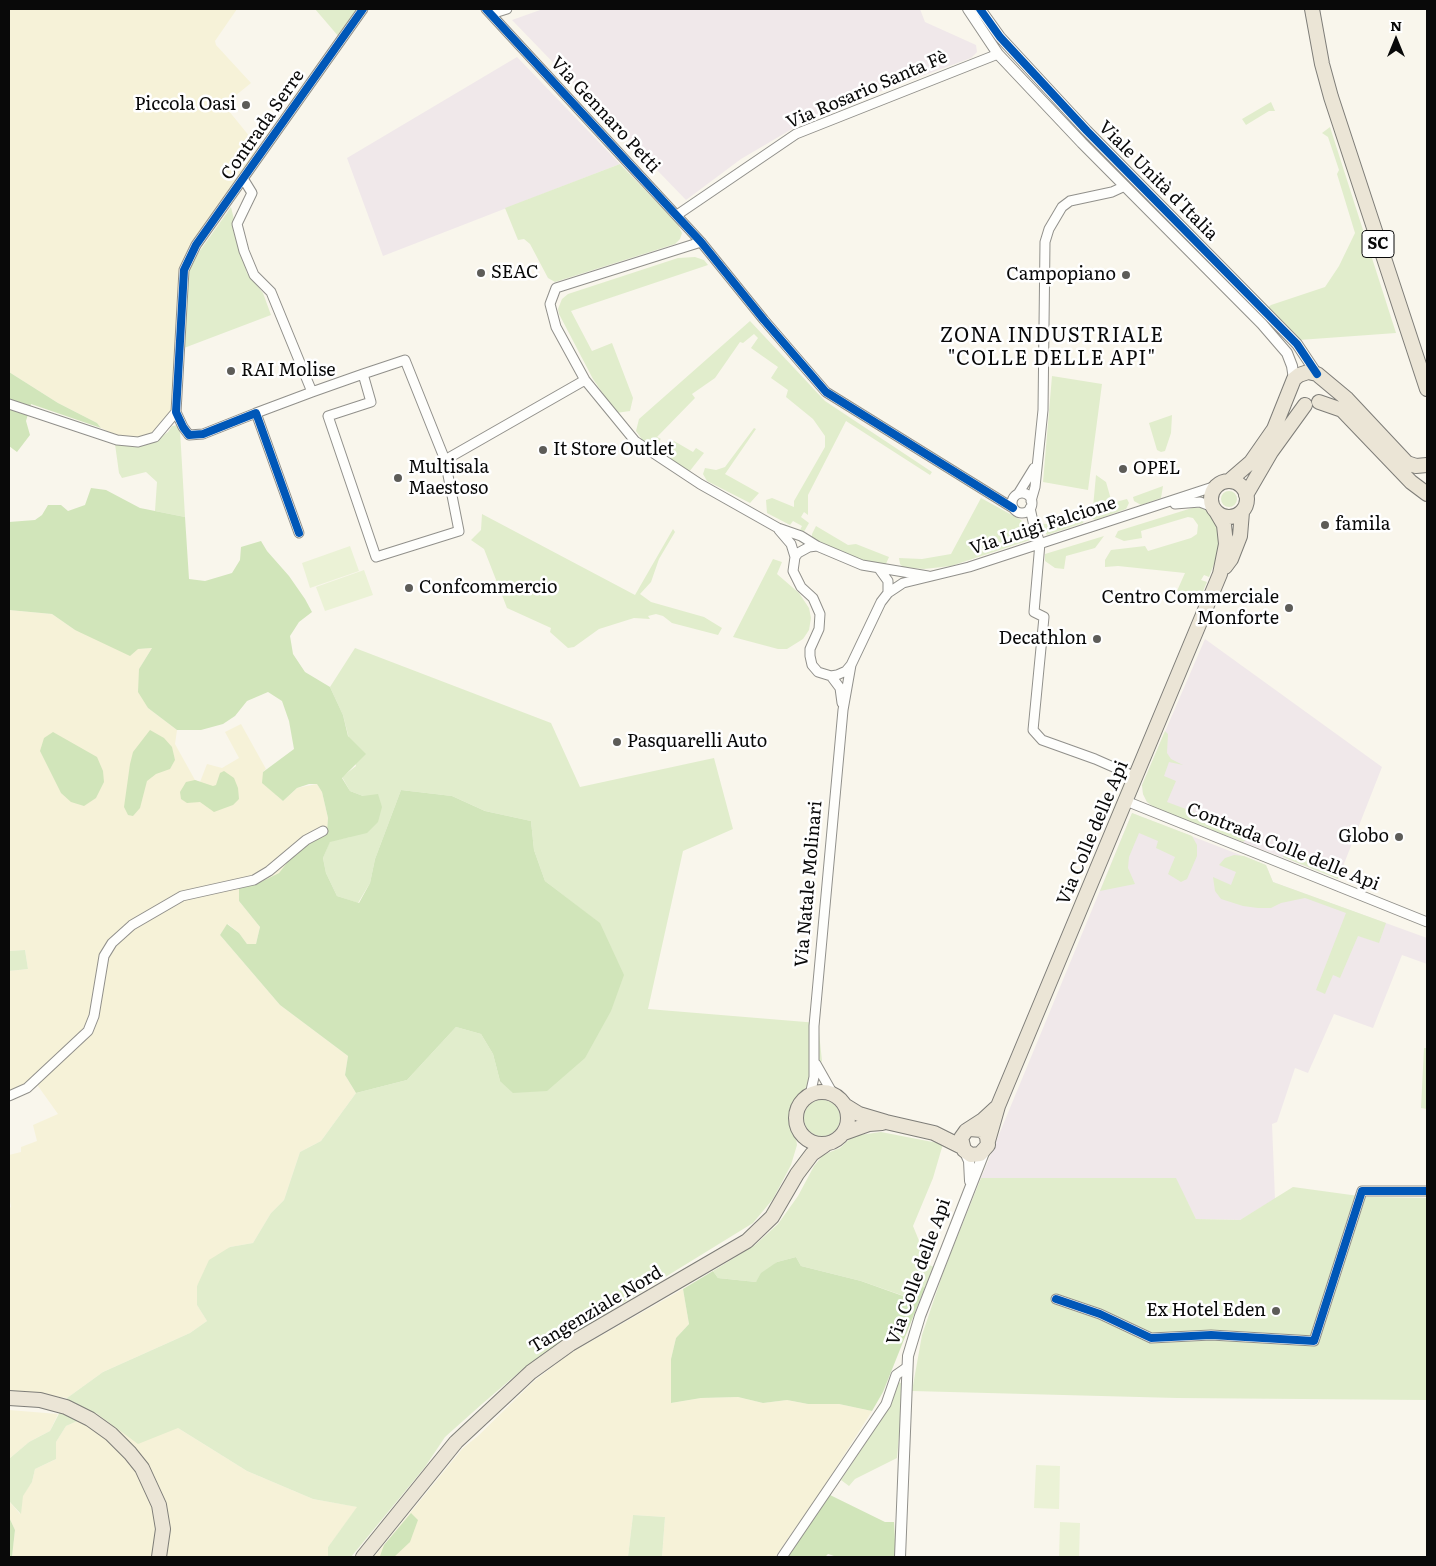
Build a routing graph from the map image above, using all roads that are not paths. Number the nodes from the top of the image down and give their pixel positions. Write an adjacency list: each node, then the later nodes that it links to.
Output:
1 (363, 9): 8 (street, Contrada Serre)
2 (507, 9): 6 (street)
3 (968, 9): 7 (street, Viale Unità d'Italia)
4 (980, 9): 13 (street, Viale Unità d'Italia)
5 (1312, 9): 16 (main road, SC)
6 (489, 12): 10 (street, Via Gennaro Petti)
7 (998, 54): 9 (street, Viale Unità d'Italia); 10 (street, Via Rosario Santa Fè)
8 (244, 180): 17 (street); 21 (street, Contrada Serre)
9 (1125, 186): 15 (street, Viale Unità d'Italia); 24 (street)
10 (677, 215): 11 (street, Via Gennaro Petti)
11 (701, 242): 14 (street, Via Luigi Falcione); 32 (street, Via Gennaro Petti)
12 (363, 374): 17 (street); 23 (street); 23 (street)
13 (1320, 377): 15 (main road); 18 (main road); 25 (main road)
14 (585, 380): 23 (street); 39 (street, Via Luigi Falcione)
15 (1293, 384): 20 (main road); 27 (main road)
16 (1427, 389)
17 (312, 392): 22 (street)
18 (1319, 402): 20 (main road); 29 (main road)
19 (9, 404): 21 (street)
20 (1304, 405): 31 (main road)
21 (176, 412): 22 (street)
22 (256, 413): 40 (street)
23 (445, 460)
24 (1037, 461): 30 (street); 33 (street)
25 (1427, 465)
26 (1427, 470): 28 (main road)
27 (1223, 484): 31 (main road); 34 (street, Via Luigi Falcione); 36 (main road)
28 (1427, 487)
29 (1427, 494)
30 (1017, 495): 32 (street); 33 (street); 35 (street)
31 (1246, 495): 37 (main road)
32 (994, 496): 35 (street, Via Gennaro Petti)
33 (1031, 504): 35 (street); 38 (street)
34 (1167, 504): 36 (street, Via Luigi Falcione); 41 (street, Via Luigi Falcione)
35 (1016, 510): 38 (street, Via Gennaro Petti)
36 (1215, 510): 37 (main road); 45 (main road, Via Colle delle Api)
37 (1242, 512): 45 (main road, Via Colle delle Api)
38 (1034, 526): 41 (street)
39 (778, 528): 42 (street, Via Luigi Falcione); 43 (street)
40 (299, 533)
41 (1040, 543): 46 (street, Via Luigi Falcione); 51 (street)
42 (817, 546): 43 (street); 44 (street, Via Luigi Falcione)
43 (795, 557): 49 (street)
44 (880, 570): 46 (street, Via Luigi Falcione); 47 (street)
45 (1220, 574): 51 (main road, Via Colle delle Api)
46 (928, 576): 47 (street, Via Luigi Falcione)
47 (888, 592): 48 (street, Via Natale Molinari)
48 (851, 665): 49 (street); 50 (street, Via Natale Molinari)
49 (831, 676): 50 (street, Via Natale Molinari)
50 (843, 710): 55 (street, Via Natale Molinari)
51 (1136, 777): 52 (main road, Via Colle delle Api)
52 (1126, 801): 54 (street, Contrada Colle delle Api); 60 (main road, Via Colle delle Api)
53 (323, 831): 58 (street)
54 (1427, 922)
55 (815, 1061): 56 (street, Via Natale Molinari); 57 (street, Via Natale Molinari)
56 (833, 1094): 57 (main road); 59 (main road)
57 (810, 1095): 65 (main road)
58 (9, 1096)
59 (846, 1106): 61 (main road); 63 (main road)
60 (998, 1106): 62 (main road, Via Colle delle Api); 67 (main road, Via Colle delle Api)
61 (886, 1122): 63 (main road); 64 (main road)
62 (968, 1130): 64 (main road); 67 (main road); 68 (main road)
63 (844, 1133): 66 (main road)
64 (934, 1133): 68 (main road)
65 (802, 1136): 66 (main road); 69 (main road, Tangenziale Nord)
66 (825, 1144): 69 (main road, Tangenziale Nord)
67 (987, 1145): 68 (main road); 70 (street, Via Colle delle Api)
68 (963, 1149): 70 (street, Via Colle delle Api)
69 (797, 1174): 76 (main road, Tangenziale Nord)
70 (969, 1190): 73 (street, Via Colle delle Api)
71 (1427, 1191): 72 (street)
72 (1056, 1299)
73 (906, 1368): 77 (street); 78 (street, Via Colle delle Api)
74 (9, 1398): 75 (main road)
75 (159, 1557)
76 (363, 1557)
77 (782, 1557)
78 (900, 1557)

